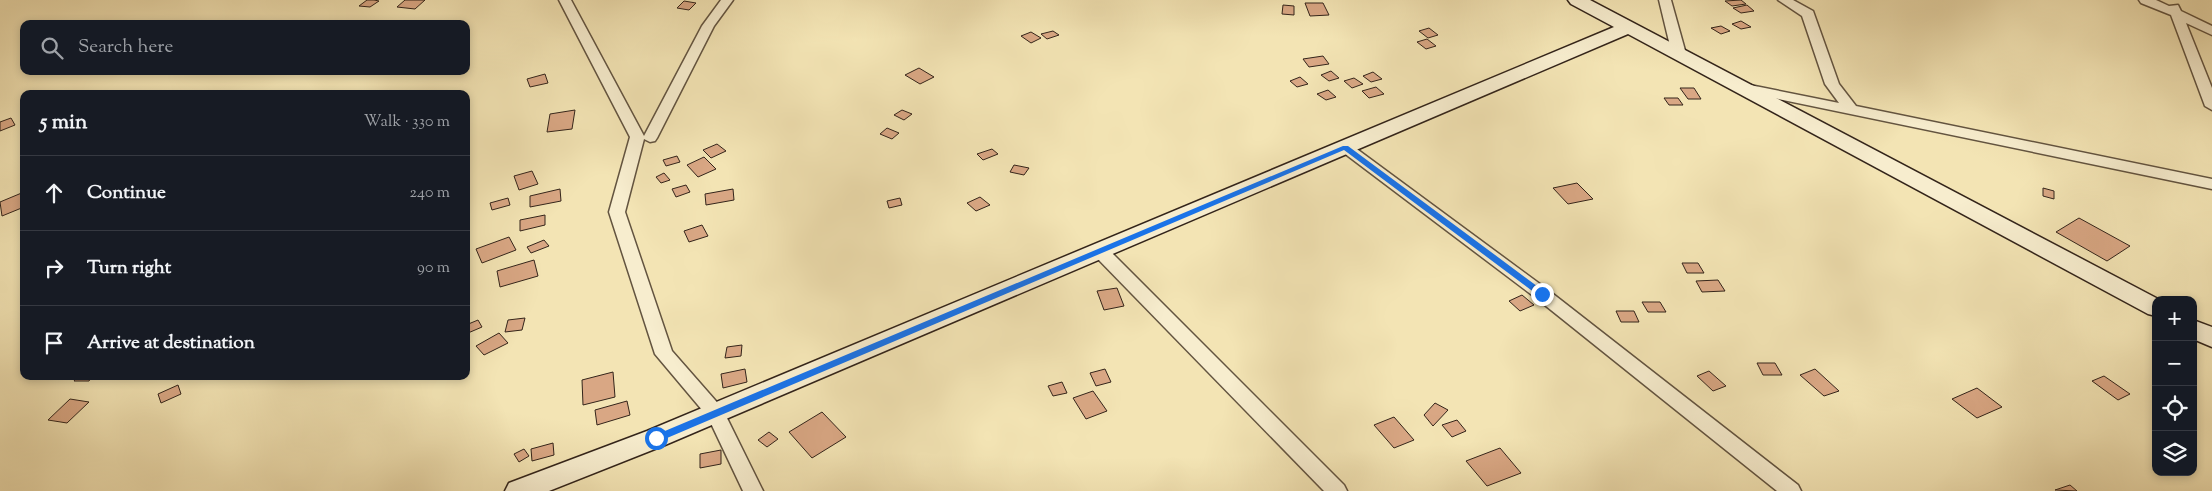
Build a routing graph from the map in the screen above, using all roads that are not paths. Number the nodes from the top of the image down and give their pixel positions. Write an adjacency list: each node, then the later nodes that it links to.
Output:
1 (565, 0): 24 (street)
2 (727, 0): 17 (street)
3 (1665, 0): 13 (street)
4 (1784, 0): 10 (street)
5 (1805, 0): 10 (street)
6 (2145, 0): 9 (street)
7 (2170, 0): 9 (street)
8 (1577, 1): 11 (street)
9 (2176, 13): 12 (street); 15 (street)
10 (1808, 14): 16 (street)
11 (1629, 27): 13 (street); 18 (street)
12 (2212, 31)
13 (1679, 54): 14 (street)
14 (1742, 88): 16 (street); 21 (street)
15 (2212, 106)
16 (1852, 110): 19 (street)
17 (650, 138)
18 (1345, 147): 20 (street); 28 (street)
19 (2212, 184)
20 (1100, 251): 24 (street); 27 (street)
21 (2152, 306)
22 (2197, 330): 23 (street)
23 (2212, 338)
24 (716, 413): 25 (street); 26 (street)
25 (519, 491)
26 (753, 491)
27 (1337, 491)
28 (1791, 491)

